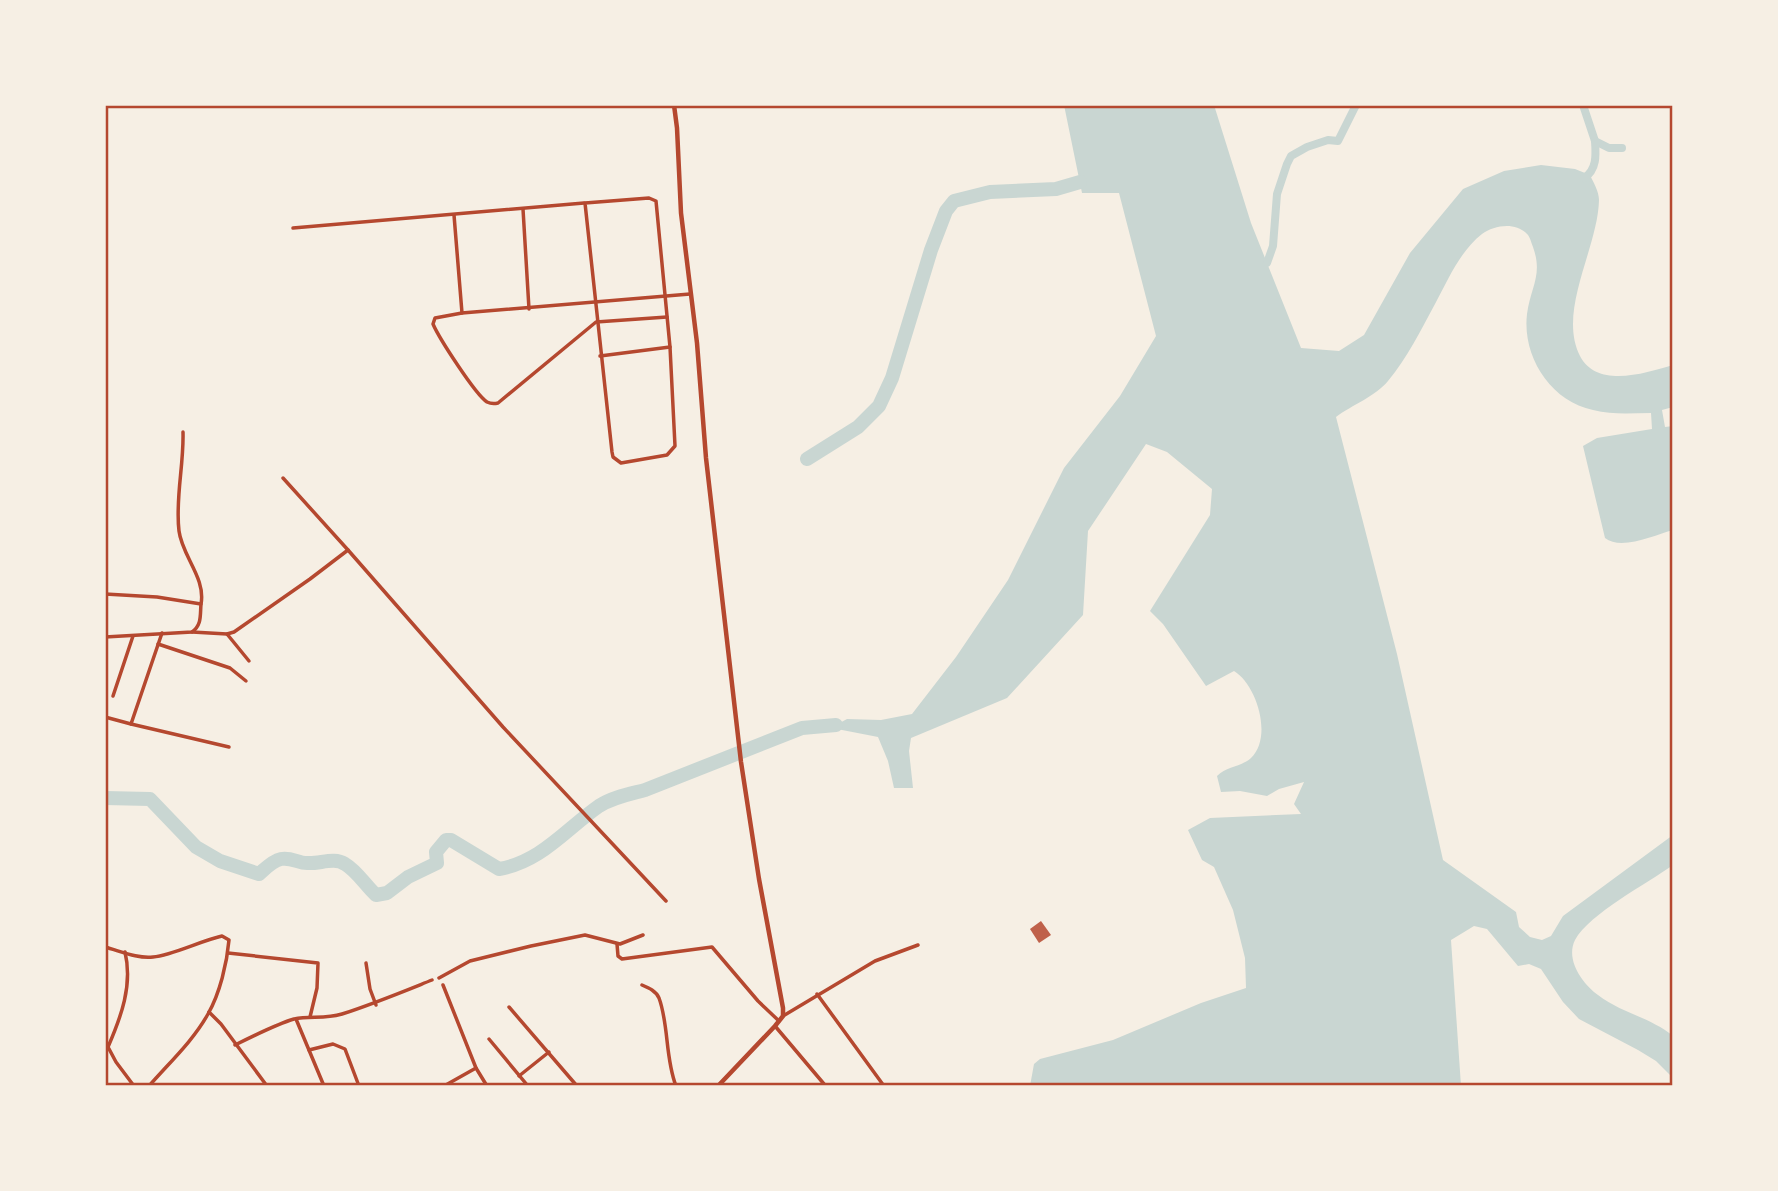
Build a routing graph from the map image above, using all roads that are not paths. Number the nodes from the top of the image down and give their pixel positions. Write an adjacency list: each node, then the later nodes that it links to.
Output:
1 (674, 105): 6 (street)
2 (585, 203): 3 (street); 7 (street); 8 (street)
3 (523, 209): 4 (street); 9 (street)
4 (454, 215): 5 (street); 10 (street)
5 (293, 228)
6 (690, 294): 7 (street); 50 (street)
7 (665, 296): 8 (street); 11 (street)
8 (595, 300): 9 (street); 12 (street)
9 (529, 309): 10 (street)
10 (462, 313): 12 (street)
11 (667, 317): 12 (street); 13 (street)
12 (596, 322): 14 (street)
13 (670, 347): 14 (street); 14 (street)
14 (600, 356)
15 (183, 432): 19 (street)
16 (283, 478): 17 (street)
17 (348, 550): 22 (street); 32 (street)
18 (105, 594): 19 (street)
19 (201, 604): 20 (street)
20 (192, 632): 21 (street); 22 (street)
21 (162, 633): 23 (street); 25 (street)
22 (227, 634): 26 (street)
23 (133, 636): 24 (street); 28 (street)
24 (105, 637)
25 (158, 645): 27 (street); 30 (street)
26 (249, 661)
27 (246, 681)
28 (113, 696)
29 (105, 717): 30 (street)
30 (131, 724): 31 (street)
31 (229, 747)
32 (666, 901)
33 (643, 935): 34 (street)
34 (617, 944): 40 (street); 50 (street)
35 (918, 945): 44 (street)
36 (105, 947): 37 (street)
37 (125, 952): 38 (street); 58 (street)
38 (228, 953): 47 (street); 48 (street)
39 (366, 963): 45 (street)
40 (439, 978)
41 (432, 980): 45 (street)
42 (443, 985): 55 (street)
43 (642, 985): 67 (street)
44 (817, 994): 50 (street); 69 (street)
45 (376, 1005): 48 (street)
46 (509, 1007): 54 (street)
47 (209, 1012): 52 (street); 59 (street)
48 (310, 1017): 49 (street)
49 (296, 1019): 52 (street); 53 (street)
50 (779, 1021): 57 (street); 68 (street)
51 (489, 1040): 56 (street)
52 (235, 1045): 60 (street)
53 (309, 1050): 61 (street); 62 (street)
54 (549, 1052): 56 (street); 66 (street)
55 (476, 1068): 63 (street); 64 (street)
56 (519, 1076): 65 (street)
57 (824, 1084)
58 (134, 1086)
59 (149, 1086)
60 (267, 1086)
61 (324, 1086)
62 (359, 1086)
63 (444, 1086)
64 (487, 1086)
65 (528, 1086)
66 (577, 1086)
67 (676, 1086)
68 (718, 1086)
69 (884, 1086)

